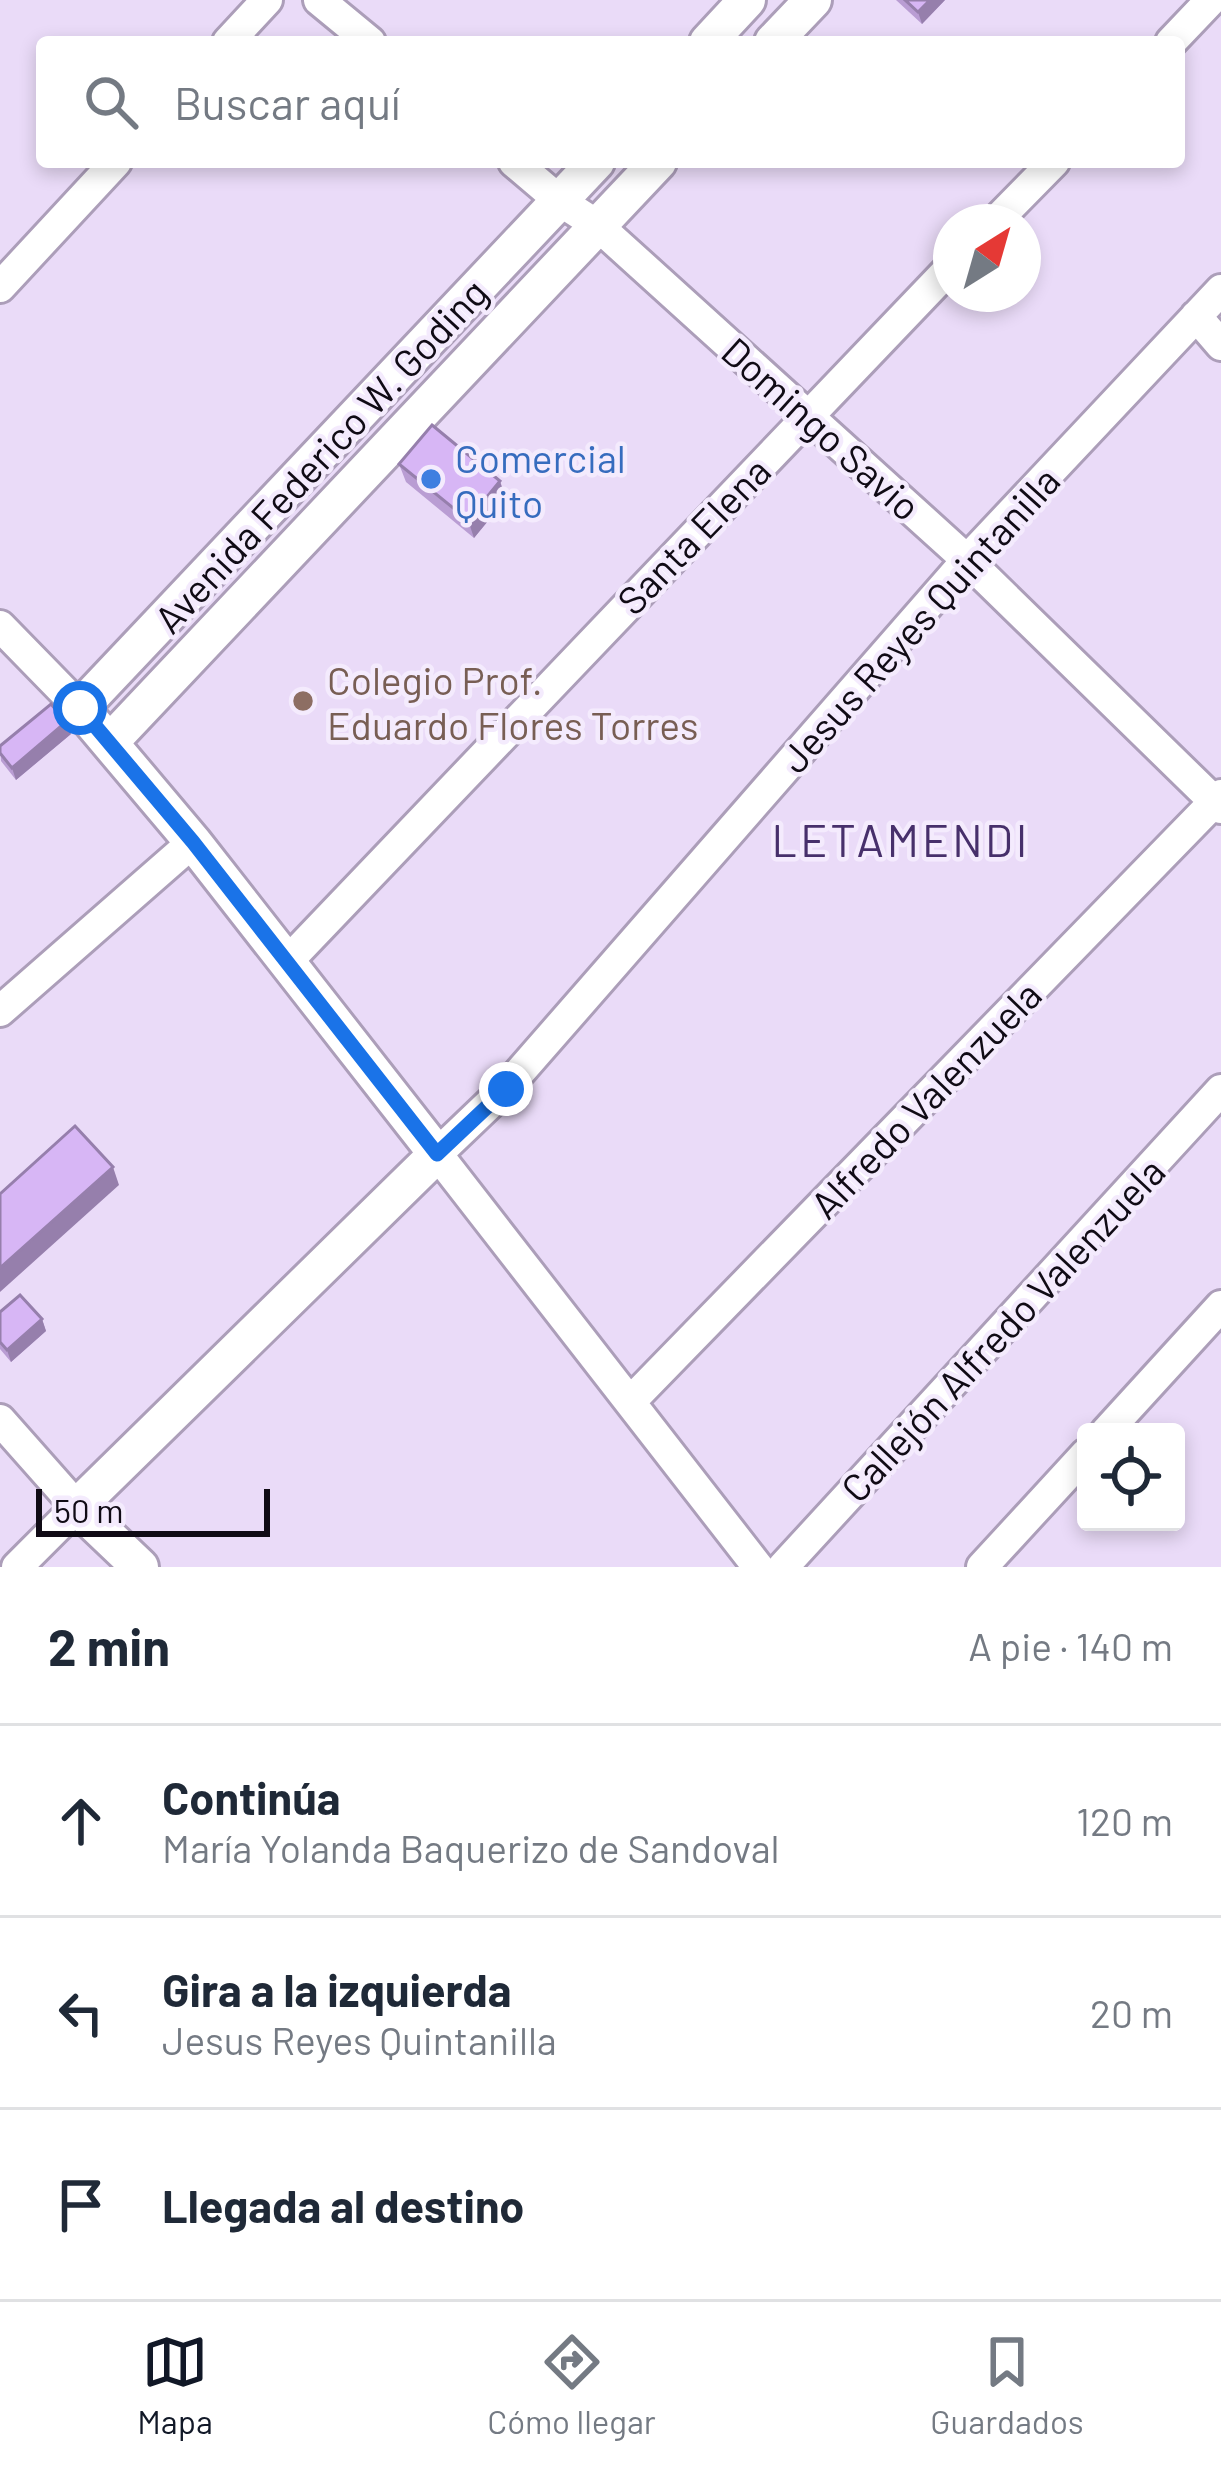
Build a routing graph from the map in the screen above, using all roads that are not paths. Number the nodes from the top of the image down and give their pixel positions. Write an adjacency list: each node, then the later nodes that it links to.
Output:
1 (267, 0): 6 (street)
2 (319, 0): 7 (street)
3 (747, 0): 8 (street)
4 (813, 0): 9 (street)
5 (1211, 0): 10 (street)
6 (234, 36)
7 (363, 36)
8 (714, 36)
9 (779, 36)
10 (1177, 36)
11 (110, 168): 20 (street)
12 (521, 168): 16 (street, Domingo Savio)
13 (590, 168): 16 (street, Avenida Federico W. Goding)
14 (652, 168): 18 (street)
15 (1048, 168): 17 (street)
16 (560, 201): 18 (street, Domingo Savio); 27 (street, Avenida Federico W. Goding)
17 (1013, 204)
18 (597, 225): 24 (street, Domingo Savio); 28 (street)
19 (933, 286): 24 (street, Santa Elena)
20 (0, 287)
21 (1221, 290): 22 (street, Jesus Reyes Quintanilla)
22 (1196, 316): 23 (street); 25 (street, Jesus Reyes Quintanilla)
23 (1221, 345)
24 (808, 414): 25 (street, Domingo Savio); 31 (street, Santa Elena)
25 (968, 560): 29 (street, Domingo Savio); 34 (street, Jesus Reyes Quintanilla)
26 (0, 626): 27 (street)
27 (80, 708): 28 (street)
28 (111, 741): 30 (street)
29 (1219, 802): 36 (street, Alfredo Valenzuela)
30 (193, 842): 31 (street); 32 (street)
31 (287, 962): 34 (street)
32 (0, 1011)
33 (1221, 1090): 44 (street, Callejón Alfredo Valenzuela)
34 (437, 1154): 36 (street); 40 (street, Jesus Reyes Quintanilla)
35 (1221, 1306): 38 (street)
36 (630, 1402): 41 (street)
37 (0, 1420): 40 (street)
38 (1114, 1423)
39 (1077, 1464): 45 (street)
40 (77, 1507): 42 (street, Jesus Reyes Quintanilla); 43 (street)
41 (741, 1560)
42 (17, 1567)
43 (140, 1567)
44 (784, 1567)
45 (982, 1567)

